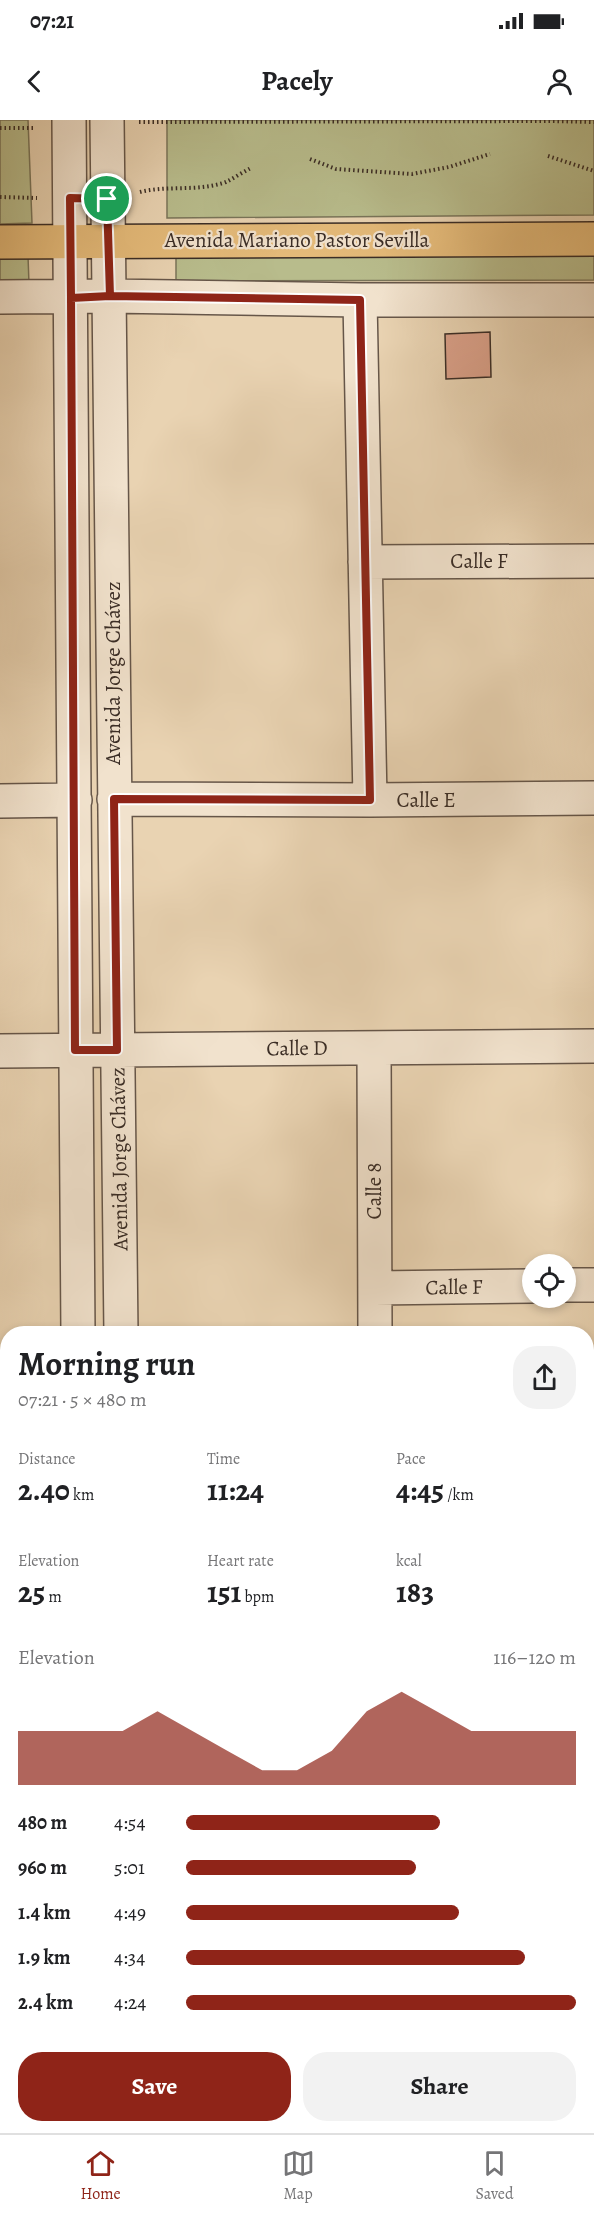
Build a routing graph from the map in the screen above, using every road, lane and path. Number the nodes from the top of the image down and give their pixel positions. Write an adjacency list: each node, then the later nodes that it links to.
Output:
1 (107, 121): 2 (path); 10 (street, Avenida Jorge Chávez)
2 (594, 122)
3 (69, 124): 4 (path); 12 (street, Avenida Jorge Chávez)
4 (0, 128)
5 (490, 154): 7 (path)
6 (548, 156): 9 (path)
7 (310, 159)
8 (251, 168): 10 (path)
9 (594, 171)
10 (107, 199): 13 (street, Avenida Jorge Chávez)
11 (594, 239): 13 (main road, Avenida Mariano Pastor Sevilla)
12 (70, 241): 13 (main road, Avenida Mariano Pastor Sevilla); 14 (main road, Avenida Mariano Pastor Sevilla); 17 (street, Avenida Jorge Chávez)
13 (107, 241): 15 (street, Avenida Jorge Chávez)
14 (0, 242)
15 (110, 296): 17 (street); 18 (street); 23 (street, Avenida Jorge Chávez)
16 (0, 297): 17 (street)
17 (71, 298): 24 (street, Avenida Jorge Chávez)
18 (360, 300): 19 (street); 21 (street)
19 (594, 300)
20 (594, 561): 21 (street, Calle F)
21 (365, 562): 25 (street)
22 (594, 798): 25 (street, Calle E)
23 (114, 799): 25 (street, Calle E); 30 (street, Avenida Jorge Chávez)
24 (75, 800): 26 (street); 29 (street, Avenida Jorge Chávez)
25 (370, 800)
26 (0, 801)
27 (594, 1046): 28 (street, Calle D)
28 (374, 1048): 30 (street, Calle D); 35 (street, Calle 8)
29 (75, 1050): 30 (street, Calle D); 31 (street, Calle D); 36 (street, Avenida Jorge Chávez)
30 (117, 1050): 37 (street, Avenida Jorge Chávez)
31 (0, 1051)
32 (576, 1285): 33 (street)
33 (594, 1285)
34 (522, 1286): 35 (street, Calle F)
35 (375, 1288): 38 (street, Calle 8)
36 (78, 1326)
37 (121, 1326)
38 (375, 1326)

